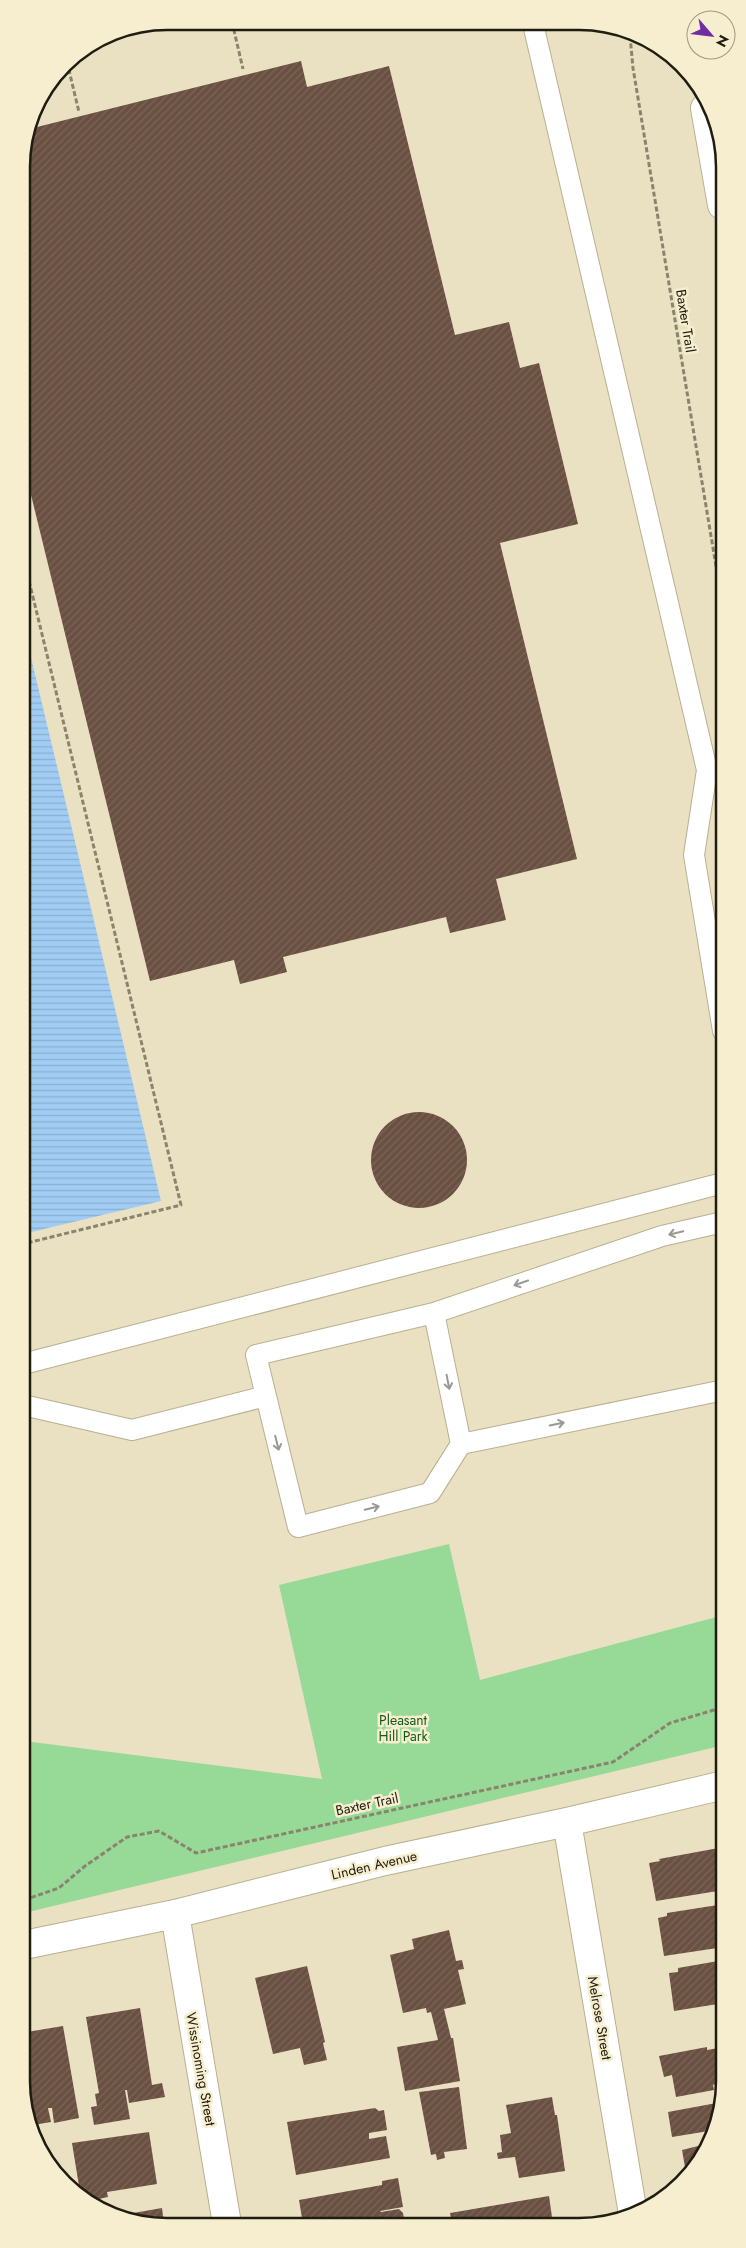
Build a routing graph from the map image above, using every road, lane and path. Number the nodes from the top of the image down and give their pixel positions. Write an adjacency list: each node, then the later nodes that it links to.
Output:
1 (234, 30): 4 (path)
2 (534, 30): 11 (lane)
3 (630, 40): 9 (path, Baxter Trail)
4 (243, 70)
5 (69, 71): 6 (path)
6 (80, 112)
7 (707, 118): 8 (street)
8 (716, 171)
9 (716, 572)
10 (30, 584): 14 (path)
11 (716, 988)
12 (716, 1185): 16 (lane)
13 (716, 1224): 15 (lane, one-way to 15)
14 (30, 1242)
15 (434, 1313): 18 (lane); 20 (lane, one-way to 20)
16 (30, 1362)
17 (716, 1392): 20 (lane, one-way to 17)
18 (266, 1396): 19 (lane); 20 (lane, one-way to 20)
19 (30, 1408)
20 (460, 1444)
21 (716, 1709): 24 (path, Baxter Trail)
22 (716, 1787): 23 (street, Linden Avenue)
23 (567, 1822): 25 (street, Linden Avenue); 27 (street, Melrose Street)
24 (30, 1898)
25 (175, 1914): 26 (street, Linden Avenue); 28 (street, Wissinoming Street)
26 (30, 1944)
27 (632, 2208)
28 (226, 2218)

